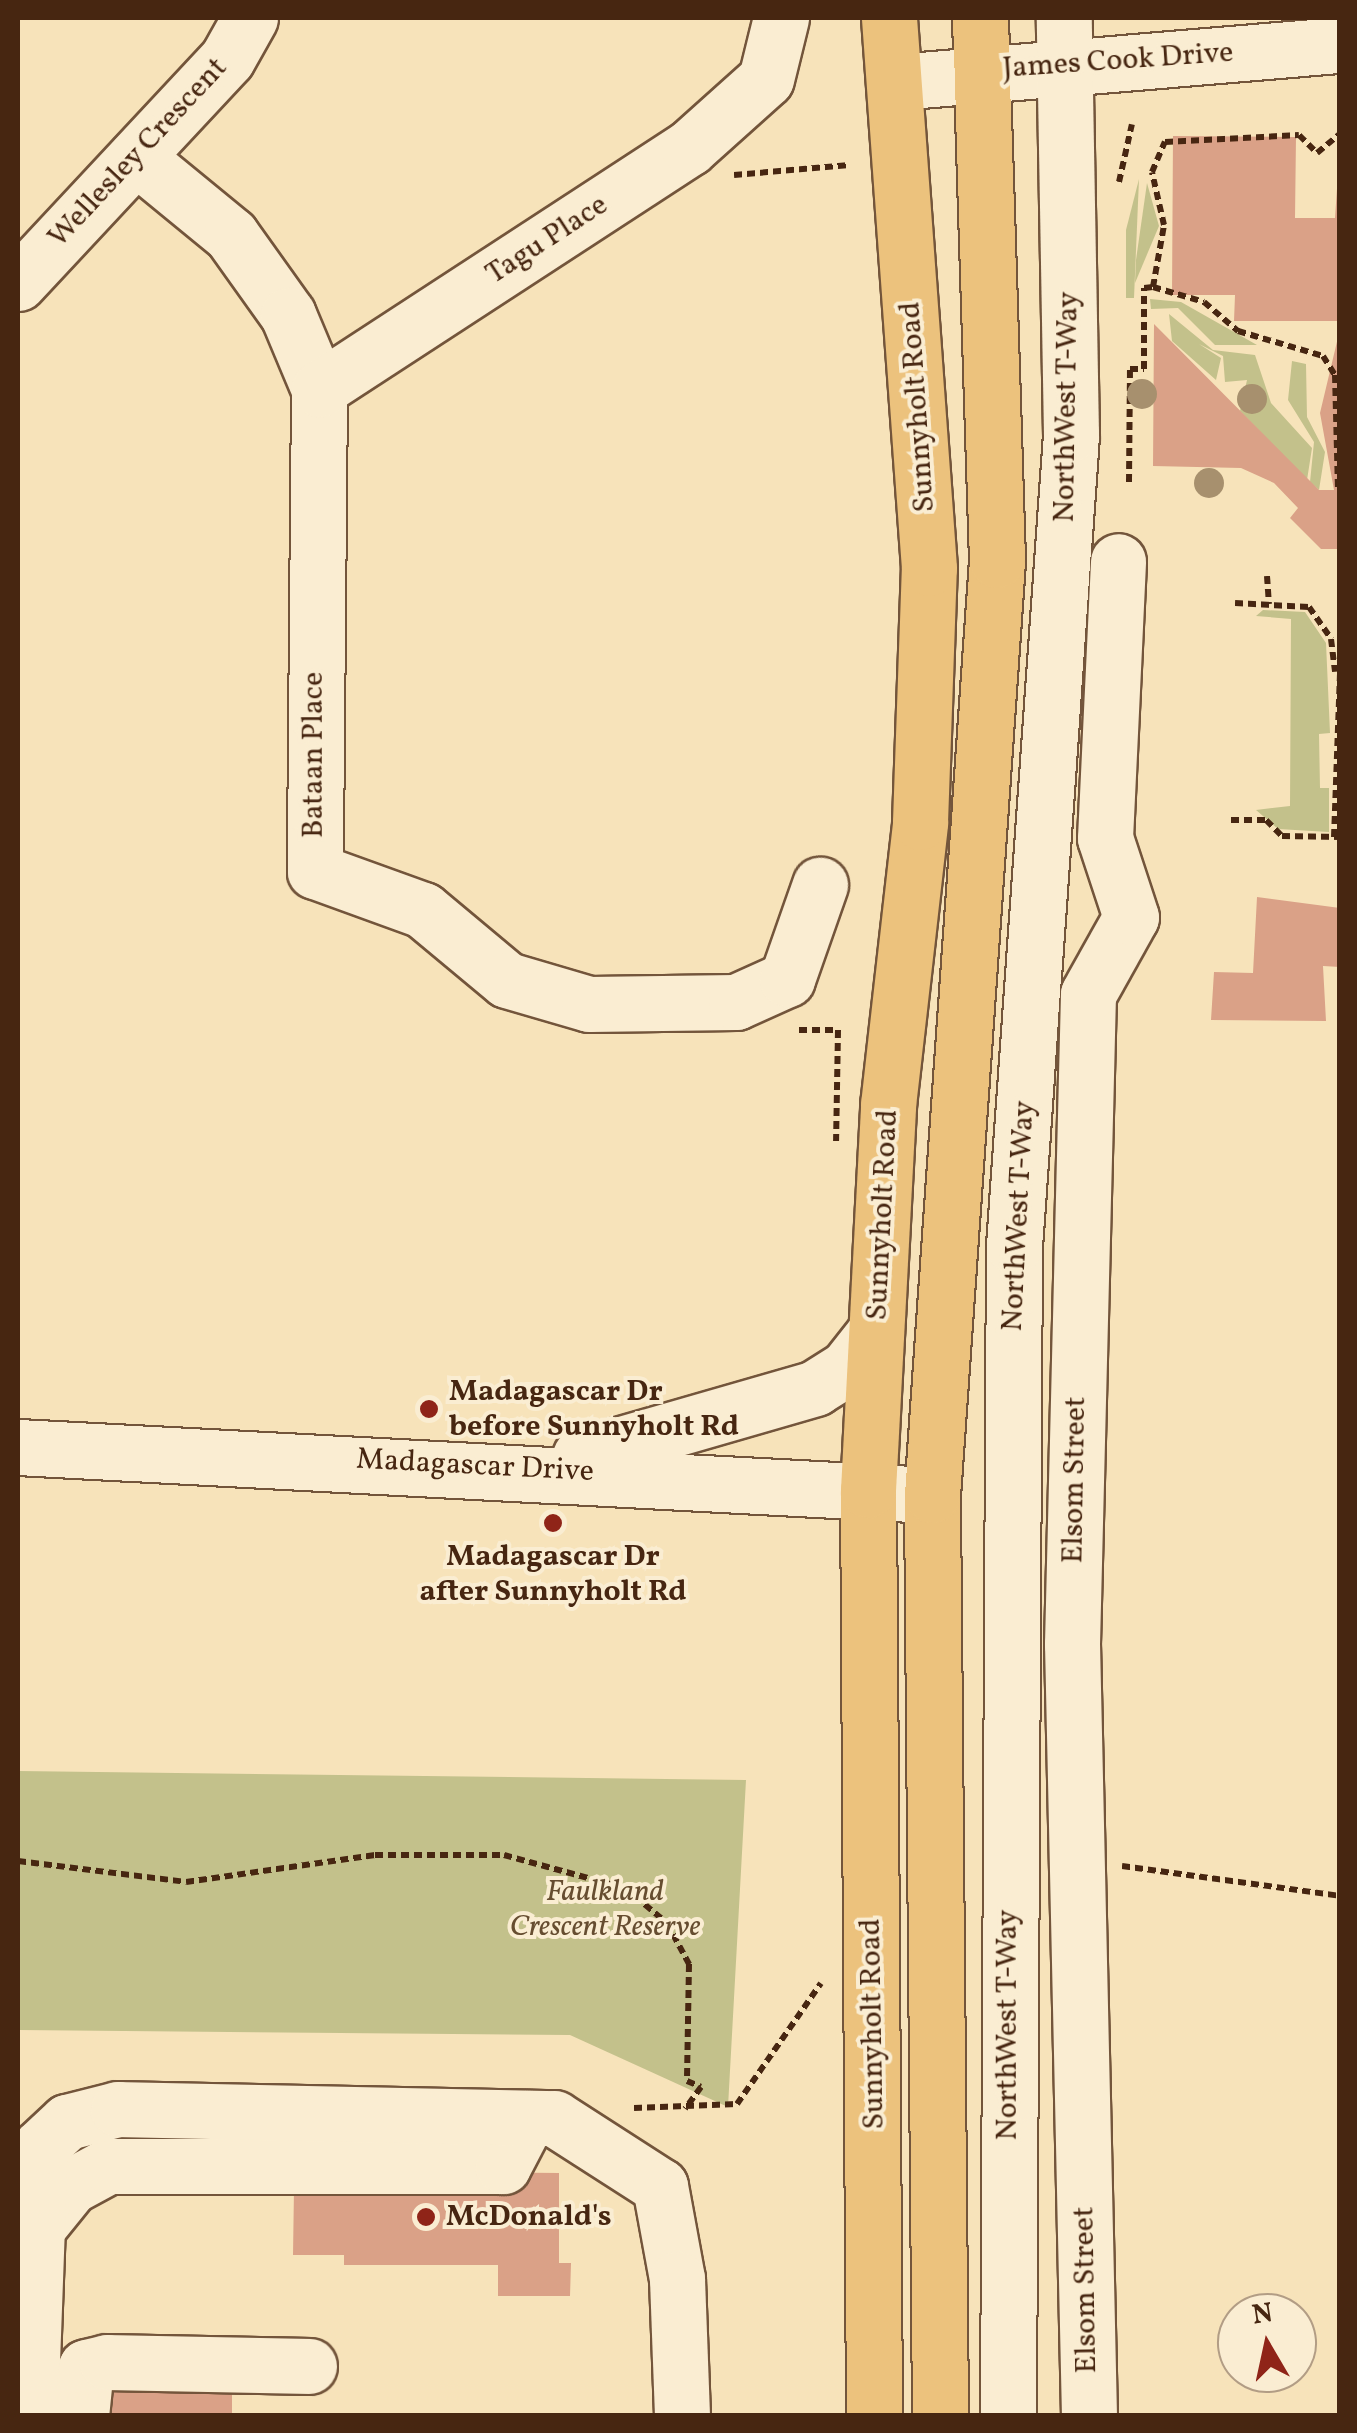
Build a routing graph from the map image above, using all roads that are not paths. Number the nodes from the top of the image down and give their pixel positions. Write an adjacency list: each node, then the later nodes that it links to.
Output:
1 (250, 18): 9 (street, Wellesley Crescent)
2 (781, 18): 11 (street, Tagu Place)
3 (889, 18): 8 (main road, Sunnyholt Road)
4 (980, 18): 7 (main road)
5 (1066, 40): 6 (street, James Cook Drive); 7 (street, James Cook Drive); 27 (street, NorthWest T-Way)
6 (1340, 44)
7 (984, 71): 8 (street, James Cook Drive); 18 (main road)
8 (897, 82): 14 (main road, Sunnyholt Road)
9 (136, 158): 10 (street, Wellesley Crescent); 11 (street, Bataan Place)
10 (18, 284)
11 (318, 389): 13 (street, Bataan Place)
12 (1118, 561): 28 (street, Elsom Street)
13 (820, 885)
14 (876, 1331): 16 (street); 17 (main road, Sunnyholt Road)
15 (18, 1447): 16 (street, Madagascar Drive)
16 (529, 1469): 17 (street, Madagascar Drive)
17 (868, 1490): 18 (street, Madagascar Drive); 25 (main road, Sunnyholt Road)
18 (932, 1495): 26 (main road)
19 (528, 2118): 20 (street); 20 (street); 24 (street)
20 (38, 2209): 22 (street)
21 (309, 2366): 23 (street)
22 (30, 2416)
23 (81, 2416)
24 (682, 2416)
25 (874, 2416)
26 (940, 2416)
27 (1008, 2416)
28 (1089, 2416)

